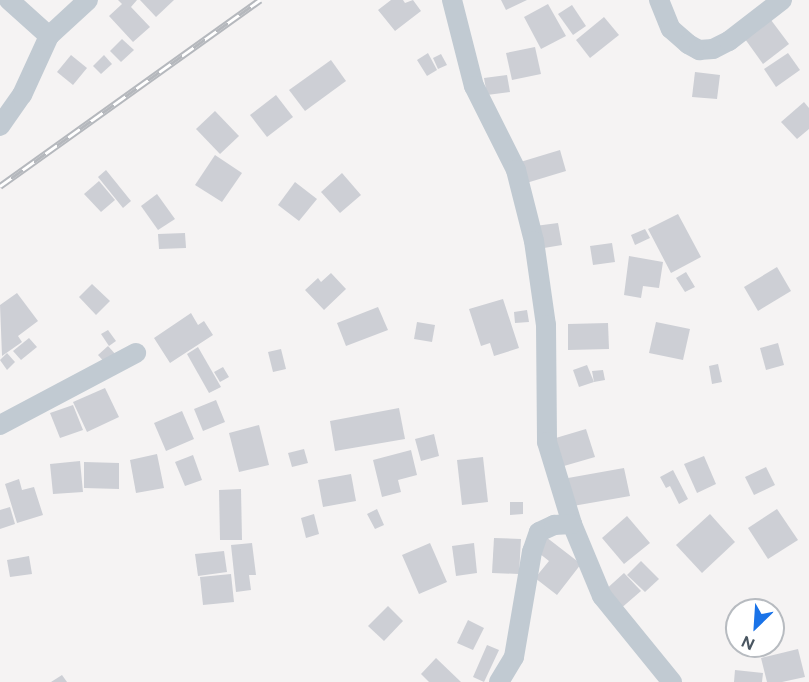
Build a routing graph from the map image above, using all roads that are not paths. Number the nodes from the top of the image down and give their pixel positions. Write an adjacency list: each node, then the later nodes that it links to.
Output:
1 (9, 0): 6 (street)
2 (88, 0): 6 (street)
3 (452, 0): 10 (street)
4 (660, 0): 5 (street)
5 (782, 0)
6 (49, 36): 7 (street)
7 (0, 126)
8 (136, 353): 9 (street)
9 (0, 425)
10 (572, 524): 11 (street); 12 (street)
11 (499, 682)
12 (672, 682)

